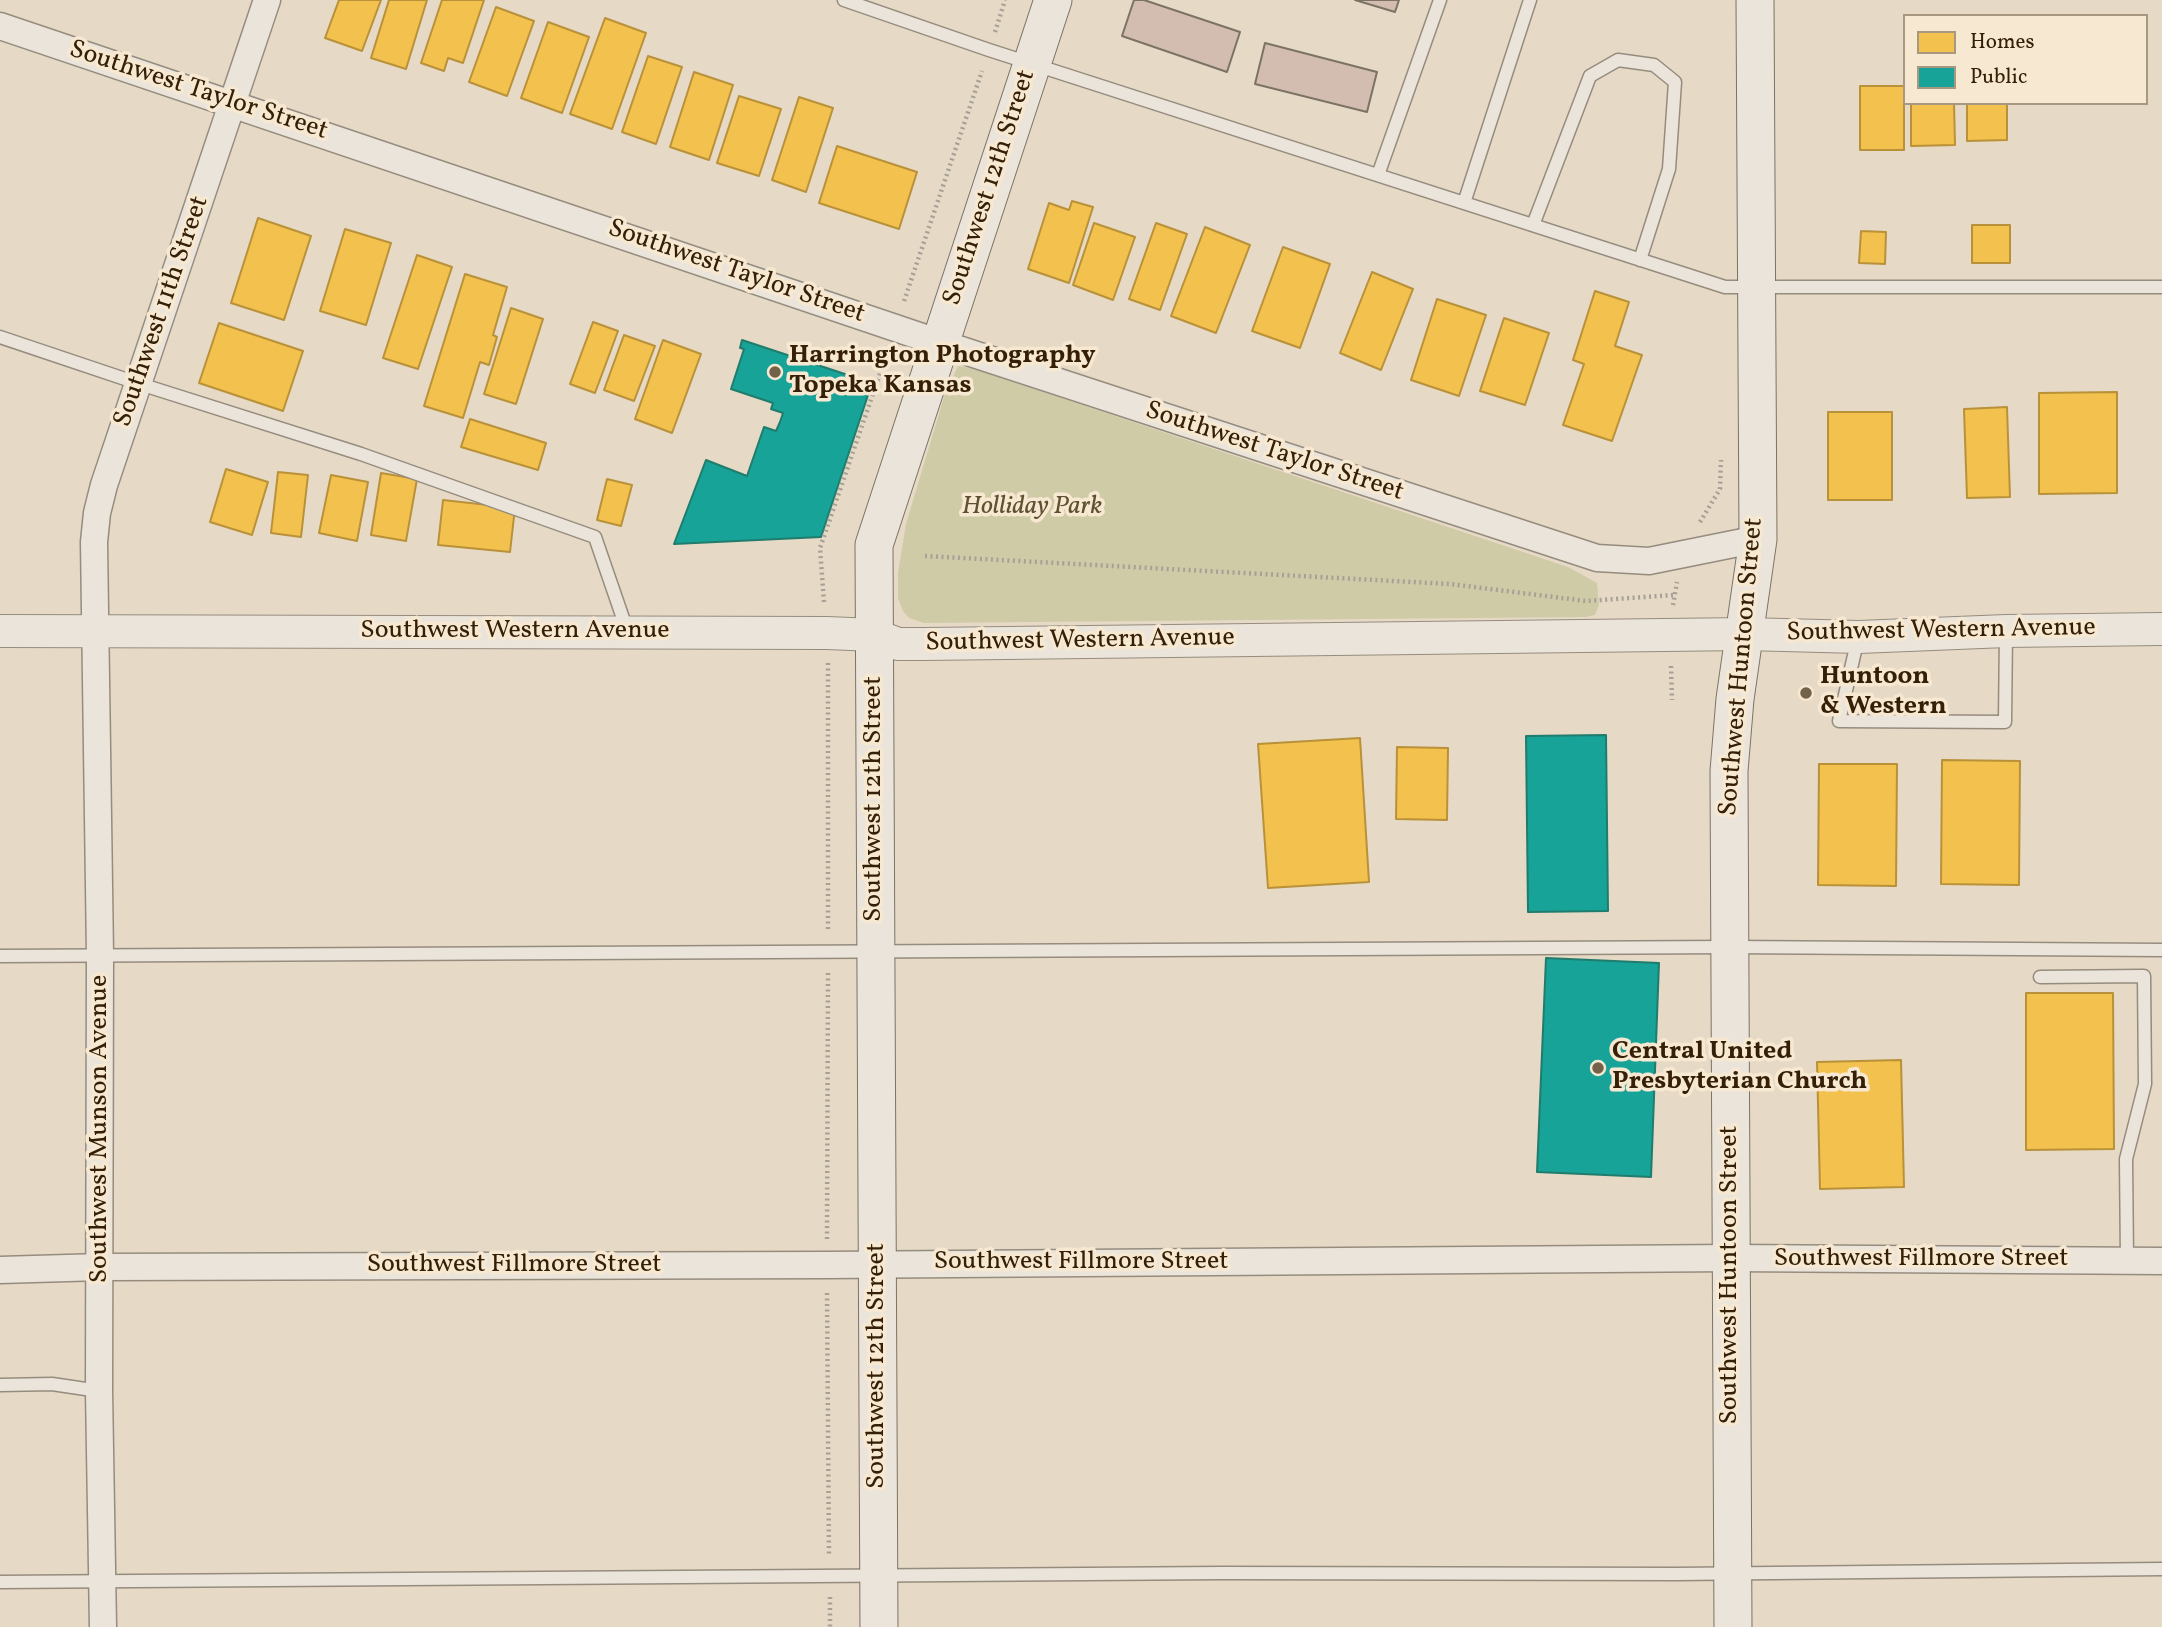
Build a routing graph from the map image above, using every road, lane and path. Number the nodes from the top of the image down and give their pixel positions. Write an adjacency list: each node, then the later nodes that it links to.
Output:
1 (267, 0): 9 (street, Southwest 11th Street)
2 (844, 0): 8 (lane)
3 (1053, 0): 8 (main road, Southwest 12th Street)
4 (1440, 0): 10 (lane)
5 (1530, 0): 11 (lane)
6 (1755, 0): 14 (main road, Southwest Huntoon Street)
7 (0, 26): 9 (street, Southwest Taylor Street)
8 (1032, 64): 10 (lane); 17 (main road, Southwest 12th Street)
9 (233, 105): 17 (street, Southwest Taylor Street); 18 (street, Southwest 11th Street)
10 (1378, 175): 11 (lane)
11 (1464, 203): 12 (lane)
12 (1533, 225): 13 (lane); 13 (lane)
13 (1640, 260): 14 (lane)
14 (1755, 286): 15 (lane); 20 (main road, Southwest Huntoon Street)
15 (2162, 287)
16 (0, 337): 18 (lane)
17 (940, 343): 21 (street, Southwest Taylor Street); 30 (main road, Southwest 12th Street)
18 (140, 384): 26 (street, Southwest 11th Street); 28 (lane)
19 (1721, 449): 21 (path)
20 (1758, 539): 21 (street, Southwest Taylor Street); 29 (main road, Southwest Huntoon Street)
21 (1685, 554): 23 (path)
22 (925, 556): 23 (path)
23 (1674, 595): 31 (path)
24 (2162, 629): 27 (street, Southwest Western Avenue)
25 (0, 631): 26 (street, Southwest Western Avenue)
26 (96, 631): 28 (street, Southwest Western Avenue); 37 (street, Southwest Munson Avenue)
27 (2006, 631): 32 (street, Southwest Western Avenue); 32 (lane)
28 (628, 633): 30 (street, Southwest Western Avenue)
29 (1746, 634): 31 (street, Southwest Western Avenue); 32 (street, Southwest Western Avenue); 34 (main road, Southwest Huntoon Street)
30 (874, 635): 31 (street, Southwest Western Avenue); 36 (main road, Southwest 12th Street)
31 (1670, 635): 33 (path)
32 (1859, 636)
33 (1672, 700)
34 (1730, 947): 35 (lane); 36 (lane); 41 (main road, Southwest Huntoon Street)
35 (2162, 950)
36 (876, 952): 37 (lane); 45 (main road, Southwest 12th Street)
37 (100, 955): 38 (lane); 46 (street, Southwest Munson Avenue)
38 (0, 956)
39 (2040, 977): 42 (lane)
40 (827, 1199): 44 (path)
41 (1731, 1258): 42 (street, Southwest Fillmore Street); 45 (street, Southwest Fillmore Street); 51 (main road, Southwest Huntoon Street)
42 (2127, 1261): 43 (street, Southwest Fillmore Street)
43 (2162, 1261)
44 (827, 1265): 45 (street, Southwest Fillmore Street); 46 (street, Southwest Fillmore Street); 53 (path)
45 (877, 1265): 52 (main road, Southwest 12th Street)
46 (101, 1267): 47 (street, Southwest Fillmore Street); 49 (street, Southwest Munson Avenue)
47 (0, 1270)
48 (0, 1385): 49 (lane)
49 (99, 1391): 55 (street, Southwest Munson Avenue)
50 (2162, 1569): 51 (lane)
51 (1733, 1572): 52 (lane); 59 (main road, Southwest Huntoon Street)
52 (879, 1576): 53 (lane); 58 (main road, Southwest 12th Street)
53 (829, 1577): 55 (lane); 57 (path)
54 (0, 1582): 55 (lane)
55 (103, 1582): 56 (street, Southwest Munson Avenue)
56 (103, 1627)
57 (830, 1627)
58 (879, 1627)
59 (1733, 1627)

